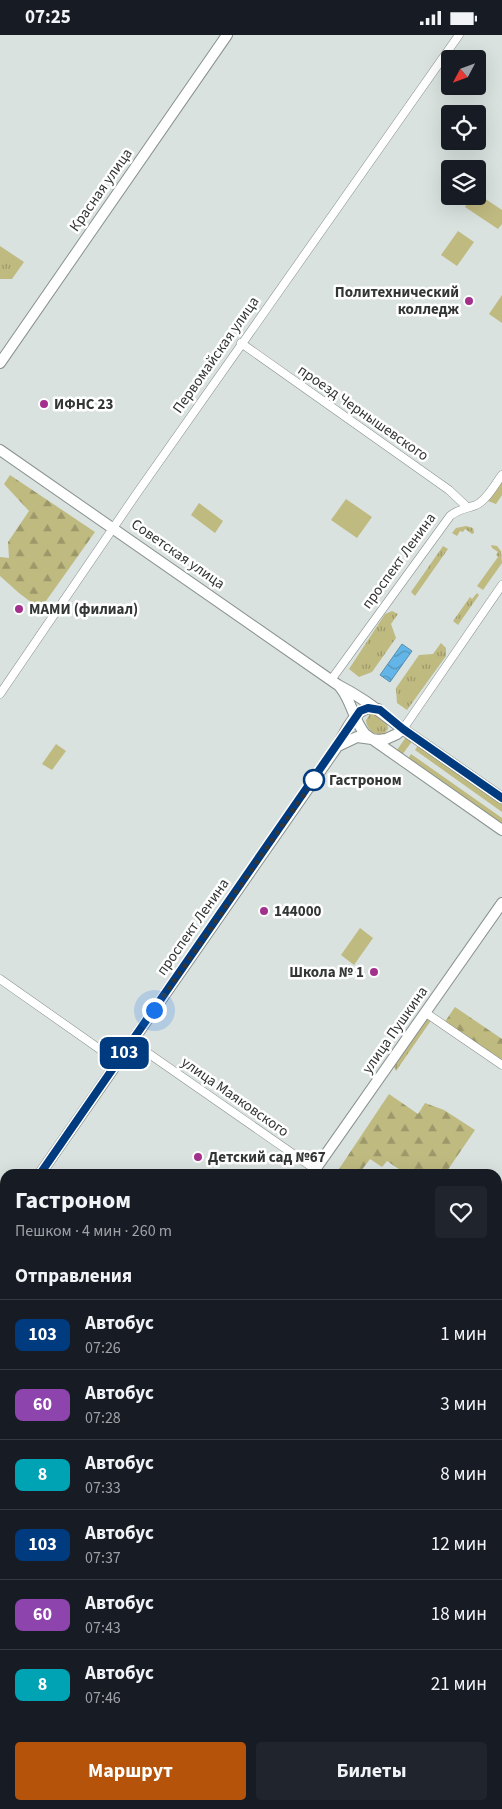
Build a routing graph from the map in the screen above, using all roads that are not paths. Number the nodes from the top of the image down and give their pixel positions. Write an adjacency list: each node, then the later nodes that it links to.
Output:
1 (227, 35): 4 (main road, Красная улица)
2 (459, 35): 3 (street, Первомайская улица)
3 (241, 343): 7 (street, проезд Чернышевского); 8 (street, Первомайская улица)
4 (0, 363)
5 (0, 450): 8 (main road, Советская улица)
6 (502, 475): 7 (street, проспект Ленина)
7 (468, 507): 10 (street, проспект Ленина)
8 (114, 528): 10 (main road, Советская улица); 11 (street, Первомайская улица)
9 (502, 585): 15 (street)
10 (334, 682): 12 (main road, Советская улица); 13 (main road, Советская улица)
11 (0, 694)
12 (380, 710): 13 (main road); 14 (main road, Советская улица)
13 (356, 717): 16 (main road); 18 (main road, проспект Ленина)
14 (392, 720): 15 (main road, Советская улица); 17 (main road)
15 (403, 729): 17 (main road); 19 (main road, Советская улица)
16 (370, 738): 17 (main road); 18 (main road); 20 (main road)
17 (386, 739)
18 (337, 747): 24 (main road, проспект Ленина)
19 (502, 798)
20 (502, 830)
21 (502, 903): 23 (main road, улица Пушкина)
22 (0, 979): 25 (street)
23 (426, 1013): 26 (street); 29 (main road, улица Пушкина)
24 (132, 1041): 25 (main road, проспект Ленина); 28 (street, улица Маяковского)
25 (118, 1062): 27 (main road, проспект Ленина)
26 (502, 1065)
27 (43, 1169)
28 (313, 1169)
29 (319, 1169)

